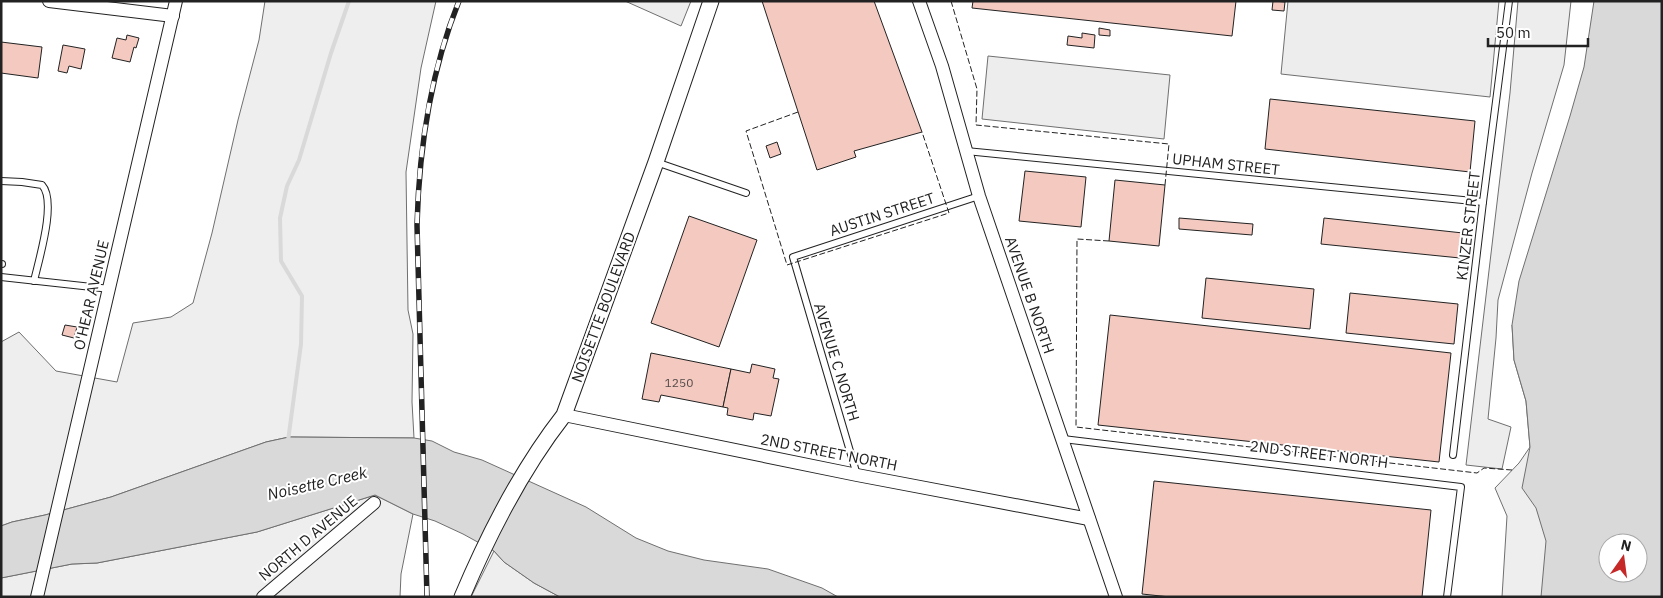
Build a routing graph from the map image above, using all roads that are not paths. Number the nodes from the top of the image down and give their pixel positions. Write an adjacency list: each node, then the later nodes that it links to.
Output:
1 (49, 1): 6 (street)
2 (176, 1): 6 (street, O'HEAR AVENUE)
3 (711, 1): 8 (street, NOISETTE BOULEVARD)
4 (919, 1): 7 (street, AVENUE B NORTH)
5 (1509, 1): 12 (lane, KINZER STREET)
6 (173, 16): 16 (street, O'HEAR AVENUE)
7 (966, 151): 11 (street, AVENUE B NORTH); 12 (lane, UPHAM STREET)
8 (656, 162): 10 (lane); 17 (street, NOISETTE BOULEVARD)
9 (1, 182): 15 (lane)
10 (746, 193)
11 (979, 196): 13 (lane, AUSTIN STREET); 18 (street, AVENUE B NORTH)
12 (1483, 202): 19 (lane, KINZER STREET)
13 (793, 257): 20 (lane, AVENUE C NORTH)
14 (1, 277): 15 (lane)
15 (34, 281): 16 (lane)
16 (110, 289): 23 (street, O'HEAR AVENUE)
17 (564, 415): 20 (street, 2ND STREET NORTH); 25 (street, NOISETTE BOULEVARD)
18 (1063, 438): 22 (street, AVENUE B NORTH); 27 (lane, 2ND STREET NORTH)
19 (1453, 455)
20 (858, 475): 22 (street, 2ND STREET NORTH)
21 (374, 503): 24 (street, NORTH D AVENUE)
22 (1089, 519): 26 (street, AVENUE B NORTH)
23 (37, 597)
24 (262, 597)
25 (462, 597)
26 (1116, 597)
27 (1446, 597)

